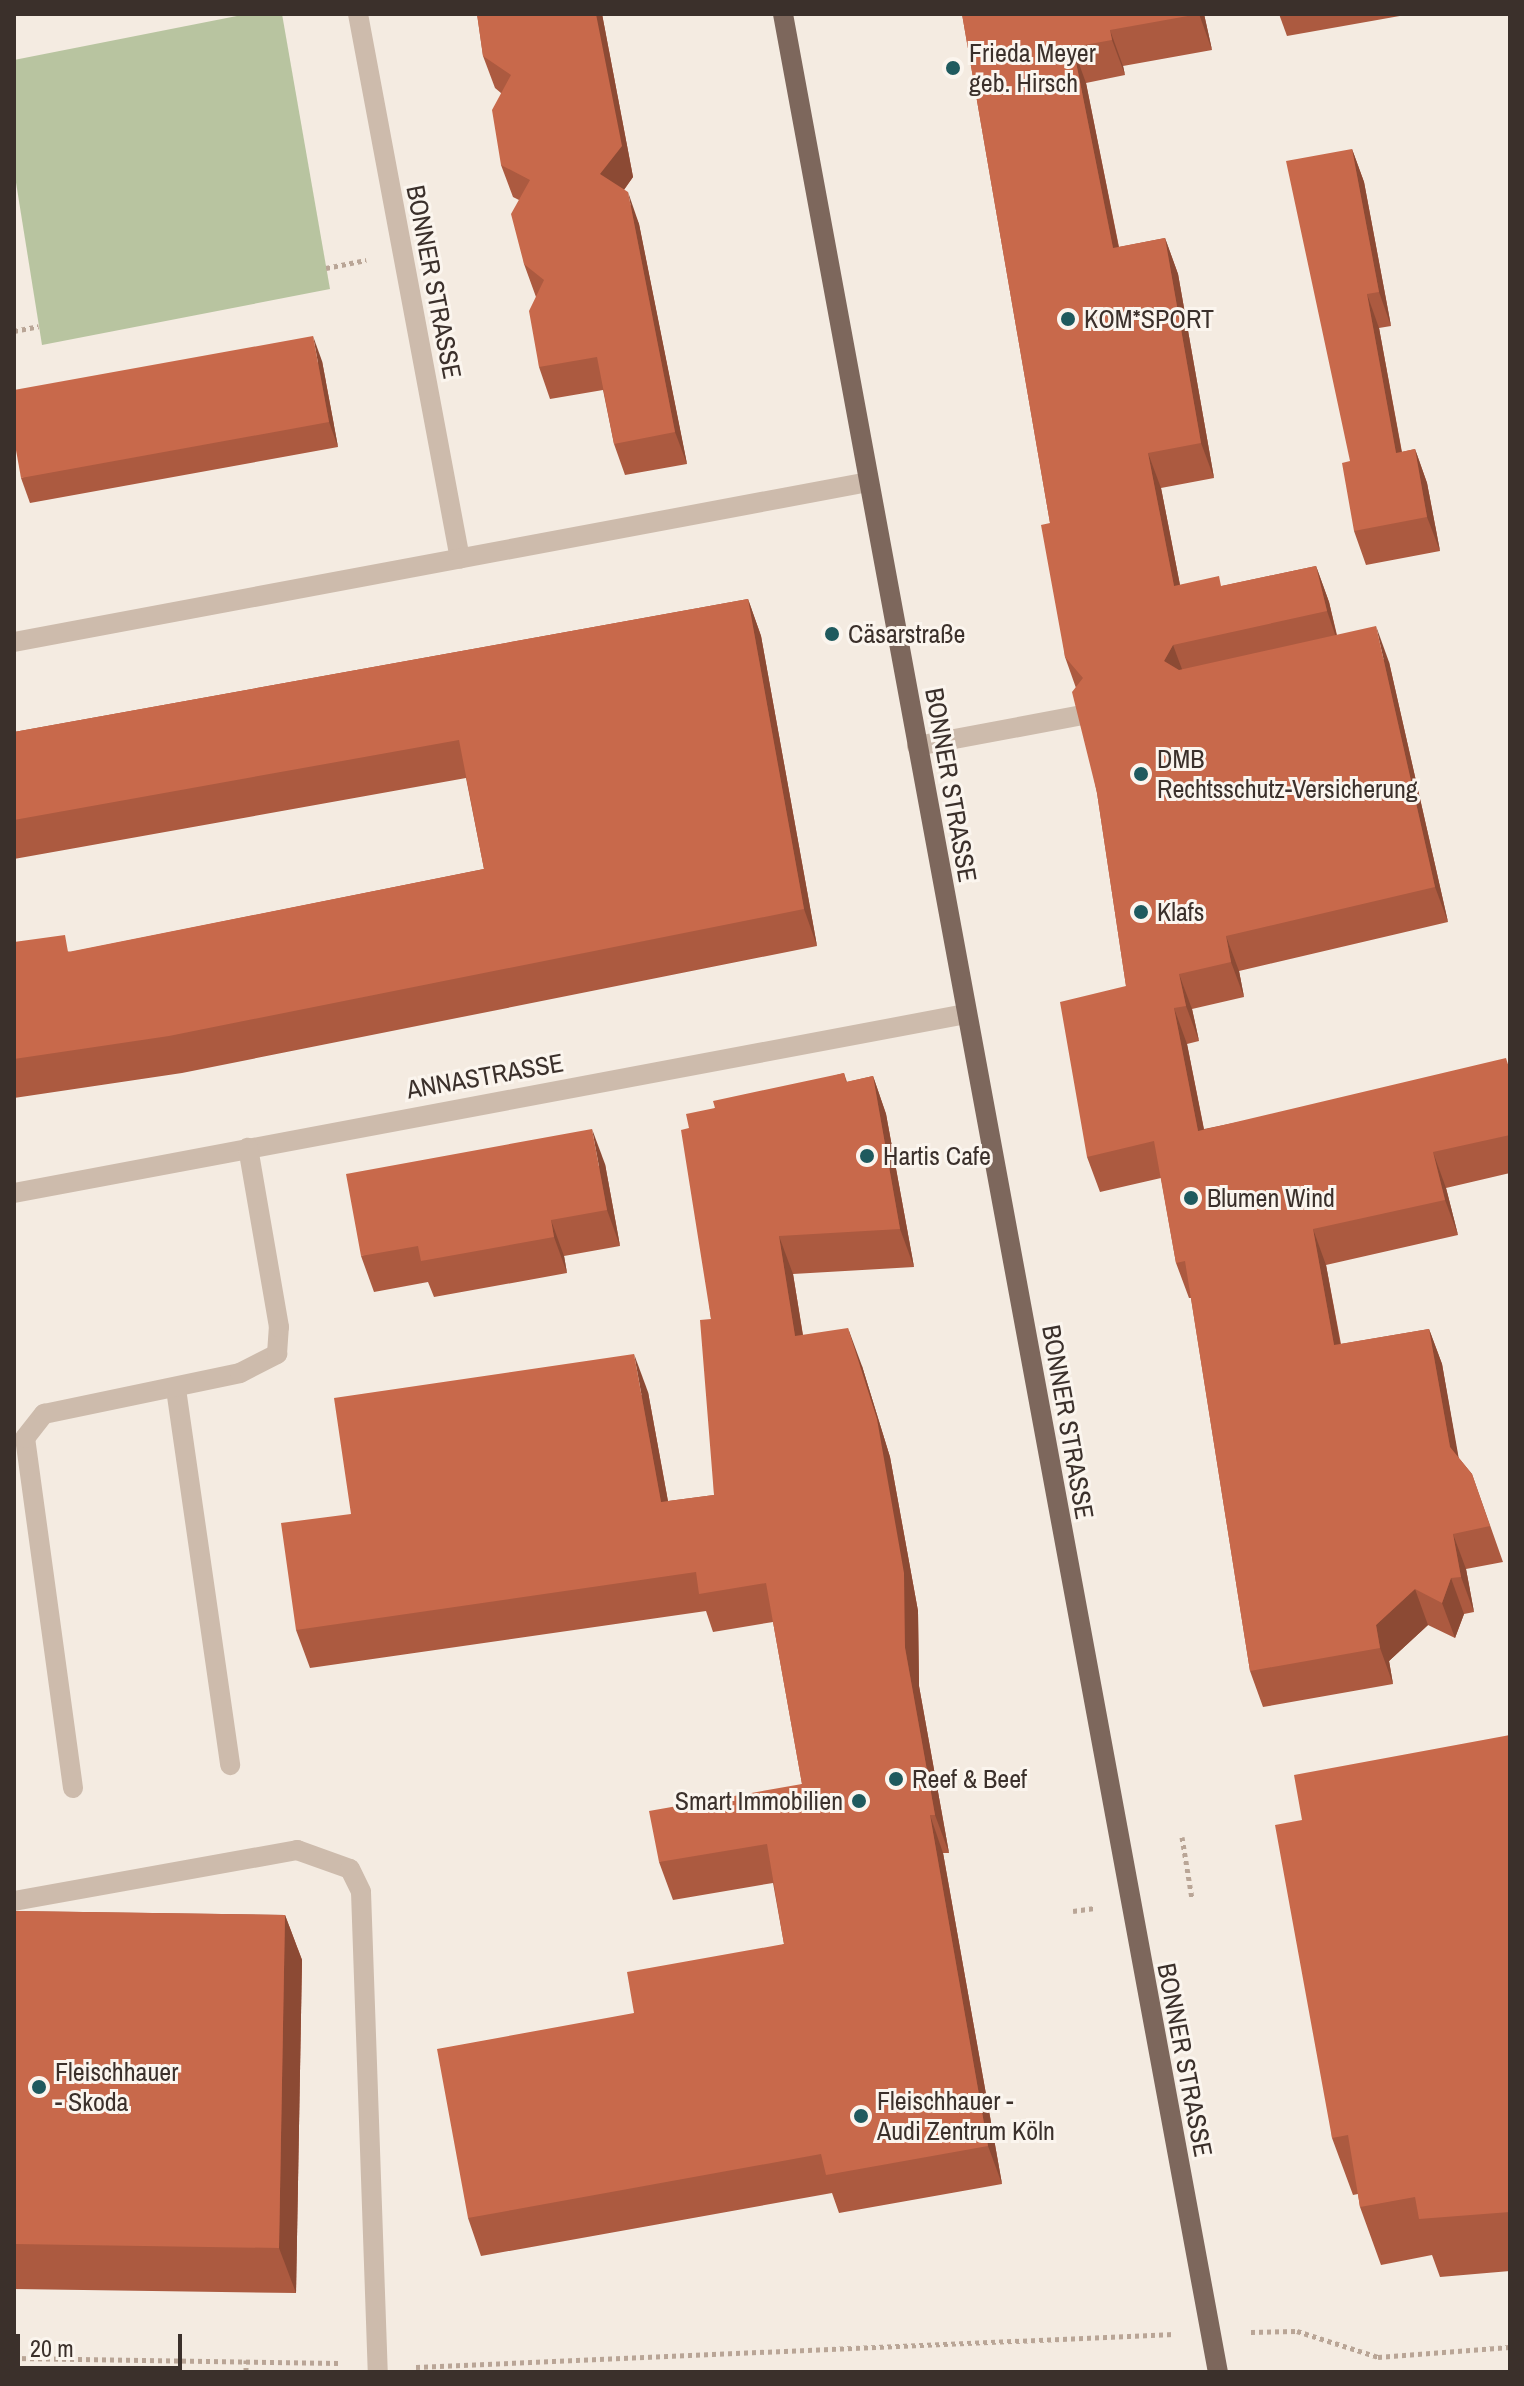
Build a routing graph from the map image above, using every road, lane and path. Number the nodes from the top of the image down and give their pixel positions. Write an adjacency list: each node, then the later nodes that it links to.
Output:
1 (358, 14): 6 (street, BONNER STRASSE)
2 (783, 14): 5 (main road, BONNER STRASSE)
3 (39, 326): 4 (path)
4 (14, 331)
5 (868, 482): 6 (street); 9 (main road, BONNER STRASSE)
6 (460, 559): 7 (street)
7 (14, 642)
8 (1083, 715): 9 (street)
9 (917, 746): 10 (main road, BONNER STRASSE)
10 (966, 1014): 11 (street, ANNASTRASSE); 19 (main road, BONNER STRASSE)
11 (248, 1148): 12 (street, ANNASTRASSE); 13 (street)
12 (14, 1193)
13 (176, 1389): 14 (street); 15 (street)
14 (230, 1765)
15 (73, 1788)
16 (1182, 1837): 17 (path)
17 (1192, 1899)
18 (14, 1901): 23 (street)
19 (1210, 2333): 20 (path); 23 (path); 25 (main road, BONNER STRASSE)
20 (1510, 2347)
21 (14, 2358): 22 (path)
22 (246, 2360): 23 (path); 24 (path)
23 (378, 2369)
24 (246, 2372)
25 (1218, 2372)

